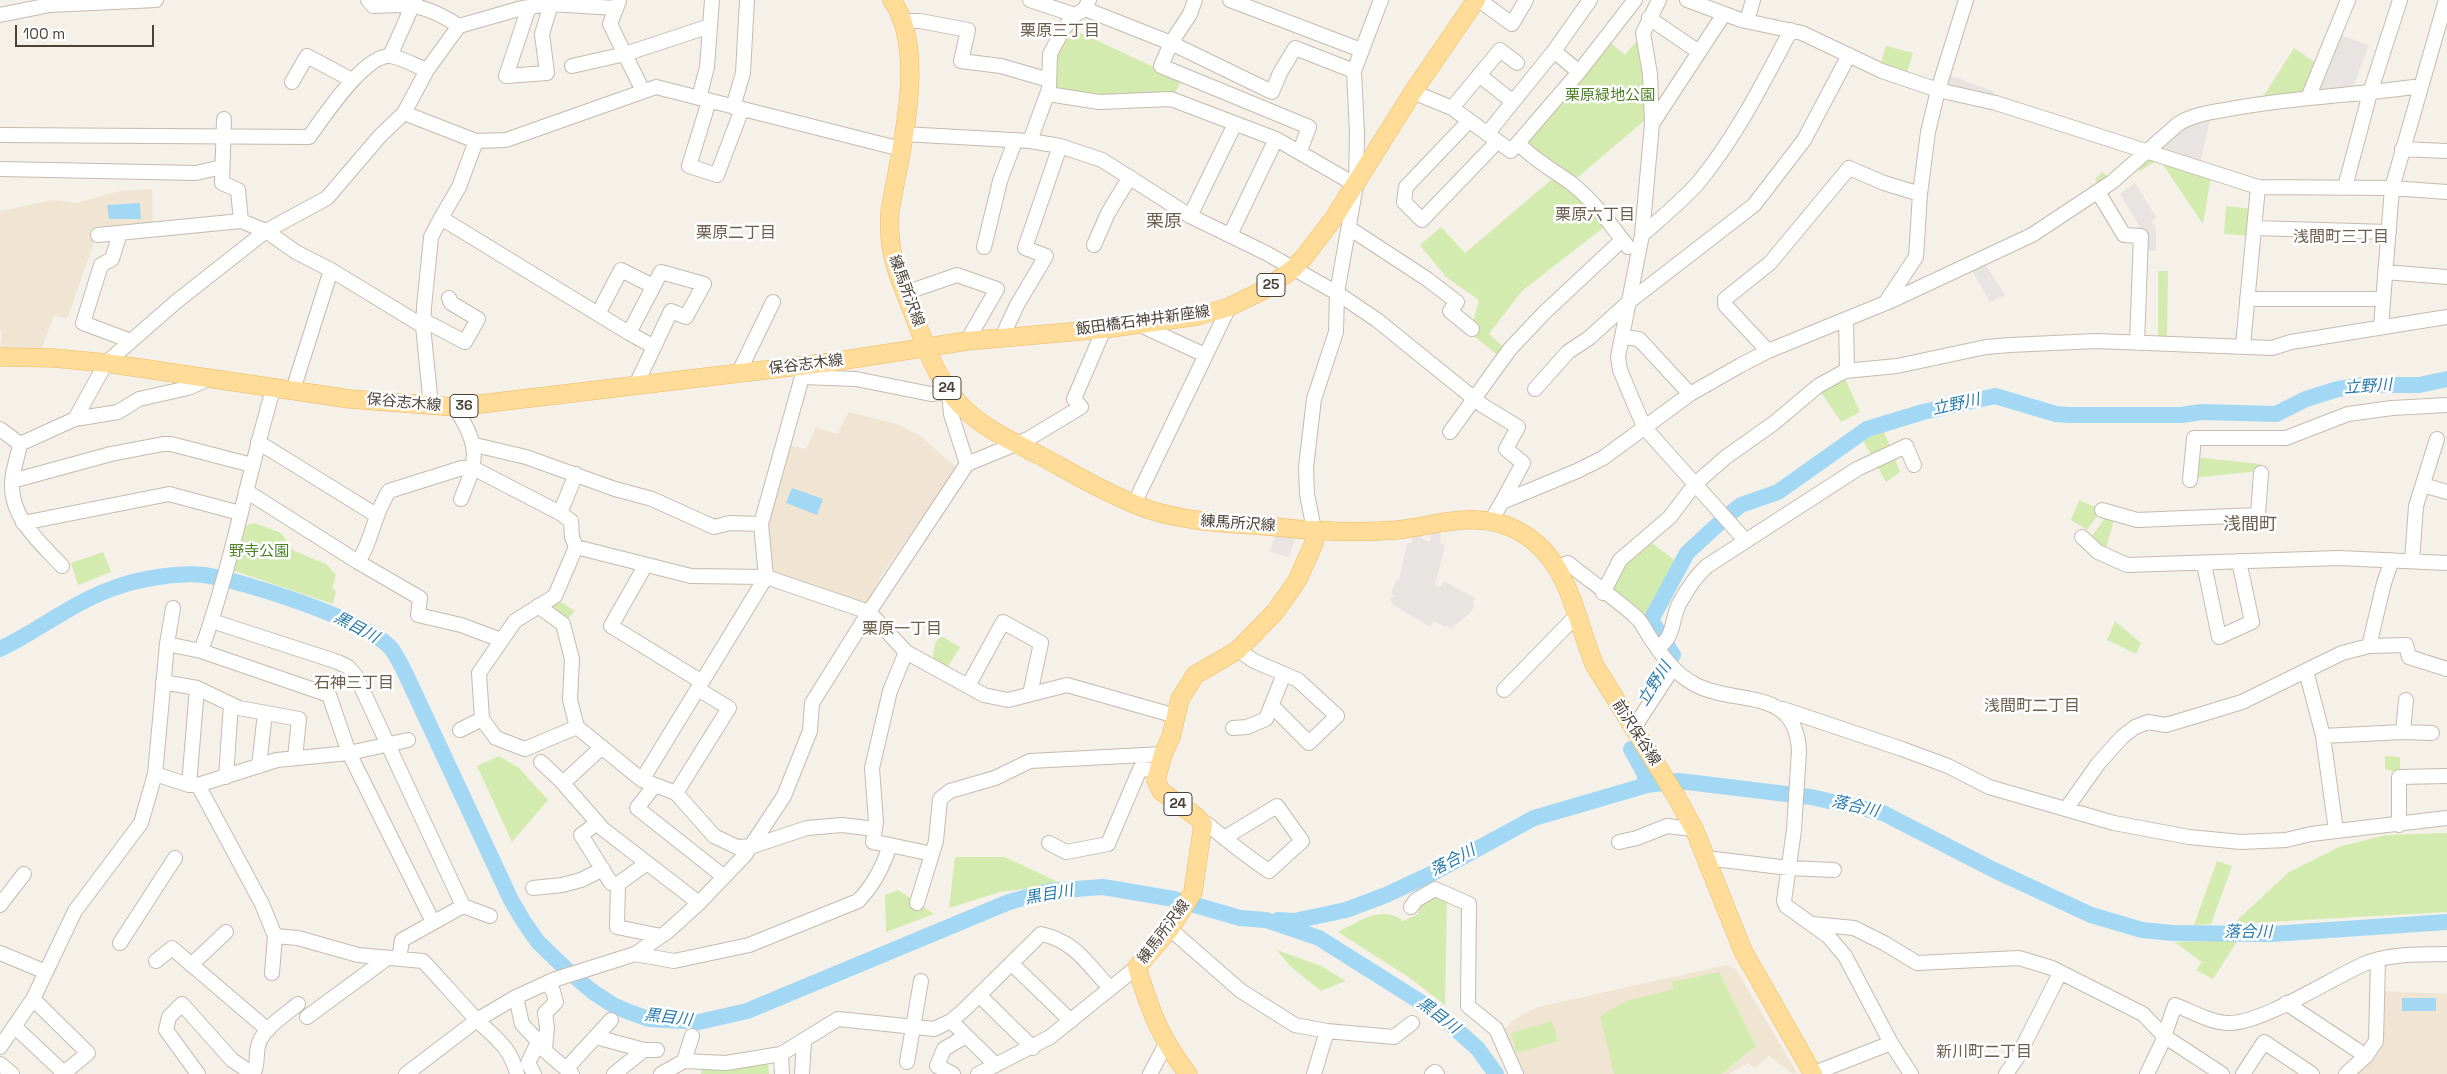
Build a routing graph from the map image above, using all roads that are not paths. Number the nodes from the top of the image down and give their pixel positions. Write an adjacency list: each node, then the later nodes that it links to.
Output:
1 (156, 0): 20 (street)
2 (368, 0): 22 (street)
3 (712, 0): 34 (street)
4 (747, 0): 61 (street)
5 (892, 0): 31 (main road, 練馬所沢線 / 24)
6 (1195, 0): 37 (street)
7 (1230, 0): 38 (street)
8 (1381, 0): 38 (street)
9 (1477, 0): 10 (street); 56 (main road, 飯田橋石神井新座線 / 25)
10 (1526, 0)
11 (1590, 0): 39 (street)
12 (1635, 0): 48 (street)
13 (1659, 0): 30 (street)
14 (1687, 0): 28 (street)
15 (1752, 0): 32 (street)
16 (1966, 0): 54 (street)
17 (2348, 0): 58 (street)
18 (2400, 0): 57 (street)
19 (2446, 0): 36 (street)
20 (100, 1): 23 (street)
21 (1033, 1): 27 (street)
22 (415, 2): 33 (street); 43 (street)
23 (49, 3): 29 (street)
24 (551, 4): 25 (street); 26 (street); 26 (street)
25 (618, 4): 41 (street)
26 (529, 7): 33 (street)
27 (1083, 8): 37 (street); 53 (street)
28 (1724, 14): 32 (street); 40 (street)
29 (0, 15)
30 (1649, 18): 40 (street); 67 (street)
31 (903, 22): 53 (street); 73 (main road, 練馬所沢線 / 24)
32 (1747, 22): 35 (street)
33 (459, 26): 46 (street)
34 (710, 26): 41 (street); 59 (street)
35 (1791, 30): 42 (street); 102 (street)
36 (2442, 34): 52 (street)
37 (1171, 43): 47 (street); 80 (street)
38 (1360, 50): 47 (street)
39 (1554, 51): 48 (street); 60 (street)
40 (1699, 52): 67 (street)
41 (625, 54): 45 (street); 55 (street)
42 (1849, 55): 54 (street); 117 (street)
43 (390, 56): 46 (street); 50 (street)
44 (1517, 63): 49 (street)
45 (572, 66)
46 (427, 70): 63 (street)
47 (1354, 71): 85 (street)
48 (1579, 72): 76 (street)
49 (1479, 75): 60 (street); 62 (street)
50 (352, 80): 51 (street); 69 (street)
51 (292, 82)
52 (2421, 86): 57 (street); 78 (street)
53 (1048, 87): 66 (street); 75 (street)
54 (1938, 90): 79 (street); 91 (street)
55 (643, 91): 59 (street); 72 (street)
56 (1413, 92): 62 (street); 85 (main road, 飯田橋石神井新座線 / 25)
57 (2370, 93): 58 (street); 87 (street)
58 (2308, 98): 79 (street)
59 (704, 100): 61 (street); 61 (street)
60 (1512, 101): 70 (street)
61 (737, 108): 73 (street)
62 (1452, 108): 65 (street)
63 (404, 113): 72 (street); 97 (street)
64 (224, 119): 69 (street)
65 (1469, 121): 70 (street); 70 (street)
66 (1236, 124): 71 (street); 92 (street)
67 (1652, 124): 102 (street)
68 (0, 134): 69 (street)
69 (223, 136): 82 (street)
70 (1492, 138): 76 (street)
71 (1276, 139): 80 (street); 101 (street)
72 (476, 141): 93 (street)
73 (902, 141): 74 (street); 113 (main road, 練馬所沢線 / 24)
74 (1015, 141): 75 (street); 105 (street)
75 (1030, 141): 77 (street)
76 (1518, 143): 103 (street)
77 (1060, 146): 84 (street); 130 (street)
78 (2402, 149): 81 (street); 88 (street)
79 (2147, 150): 86 (street); 89 (street)
80 (1300, 151): 85 (street)
81 (2447, 151)
82 (222, 167): 83 (street); 94 (street)
83 (0, 169)
84 (1130, 177): 92 (street); 104 (street)
85 (1356, 185): 95 (street); 107 (main road, 飯田橋石神井新座線 / 25)
86 (2258, 187): 87 (street); 96 (street)
87 (2345, 187): 88 (street)
88 (2392, 188): 90 (street); 98 (street)
89 (2098, 192): 119 (street); 134 (street)
90 (2447, 192)
91 (1920, 194): 119 (street); 138 (street)
92 (1190, 216): 101 (street)
93 (441, 218): 121 (street); 124 (street)
94 (241, 220): 97 (street); 99 (street)
95 (1349, 228): 112 (street); 128 (street)
96 (2254, 228): 98 (street); 115 (street)
97 (266, 231): 108 (street); 132 (street)
98 (2388, 232): 109 (street)
99 (120, 233): 100 (street); 132 (street)
100 (98, 235)
101 (1230, 235): 107 (street)
102 (1642, 235): 106 (street)
103 (1622, 240): 106 (street); 152 (street)
104 (1094, 245)
105 (984, 247)
106 (1636, 259): 117 (street)
107 (1294, 268): 112 (street); 120 (main road, 飯田橋石神井新座線 / 25)
108 (332, 270): 124 (street); 149 (street)
109 (2385, 272): 110 (street); 116 (street)
110 (2447, 277)
111 (653, 286): 121 (street); 129 (street); 136 (street)
112 (1337, 292): 152 (street); 187 (street)
113 (906, 293): 133 (street); 137 (main road, 練馬所沢線 / 24)
114 (449, 298): 124 (street)
115 (2247, 299): 116 (street); 135 (street)
116 (2383, 299): 126 (street)
117 (1630, 301): 131 (street); 148 (street)
118 (772, 302): 144 (street)
119 (1885, 303): 123 (street)
120 (1229, 307): 125 (main road, 飯田橋石神井新座線 / 25); 139 (street)
121 (598, 314): 129 (street)
122 (2447, 317): 126 (street)
123 (1846, 319): 138 (street); 142 (street)
124 (423, 323): 154 (street)
125 (1140, 325): 127 (main road, 飯田橋石神井新座線 / 25); 139 (street)
126 (2381, 327): 135 (street)
127 (1104, 329): 130 (main road, 飯田橋石神井新座線 / 25); 162 (street)
128 (1472, 329)
129 (629, 333): 136 (street)
130 (1002, 337): 133 (main road, 飯田橋石神井新座線 / 25)
131 (1622, 337): 151 (street); 157 (street)
132 (131, 340): 141 (street)
133 (967, 341): 137 (main road, 飯田橋石神井新座線 / 25)
134 (2137, 343): 135 (street); 142 (street)
135 (2242, 345)
136 (654, 347): 147 (street)
137 (927, 347): 143 (main road, 保谷志木線 / 36); 150 (main road, 練馬所沢線 / 24)
138 (1768, 351): 151 (street)
139 (1205, 354): 179 (street)
140 (0, 357): 141 (main road, 保谷志木線 / 36)
141 (106, 362): 145 (main road, 保谷志木線 / 36); 156 (street)
142 (1847, 371): 173 (street)
143 (802, 372): 144 (main road, 保谷志木線 / 36); 150 (street); 186 (street)
144 (738, 374): 147 (main road, 保谷志木線 / 36)
145 (211, 378): 146 (main road, 保谷志木線 / 36); 156 (street)
146 (274, 386): 149 (main road, 保谷志木線 / 36); 161 (street)
147 (634, 387): 155 (main road, 保谷志木線 / 36)
148 (1535, 389)
149 (294, 390): 154 (main road, 保谷志木線 / 36)
150 (949, 392): 162 (main road, 練馬所沢線 / 24); 165 (street)
151 (1690, 394): 157 (street)
152 (1474, 398): 159 (street); 178 (street)
153 (2447, 405): 171 (street)
154 (431, 406): 155 (main road, 保谷志木線 / 36)
155 (455, 407): 164 (street)
156 (75, 419): 163 (street)
157 (1644, 427): 173 (street); 178 (street)
158 (0, 430): 163 (street)
159 (1450, 432)
160 (2437, 438): 174 (street)
161 (258, 442): 166 (street); 183 (street)
162 (1016, 443): 165 (street); 179 (main road, 練馬所沢線 / 24)
163 (20, 444): 172 (street)
164 (475, 446): 168 (street); 170 (street)
165 (967, 464): 204 (street)
166 (252, 465): 172 (street); 175 (street)
167 (1914, 465): 189 (street)
168 (473, 468): 177 (street); 181 (street); 183 (street)
169 (2261, 473): 180 (street)
170 (576, 474): 181 (street); 186 (street)
171 (2190, 480)
172 (12, 481): 185 (street)
173 (1695, 484): 189 (street); 201 (street)
174 (2423, 485): 176 (street); 192 (street)
175 (246, 491): 182 (street); 193 (street)
176 (2447, 492)
177 (461, 499)
178 (1502, 502): 184 (street)
179 (1134, 504): 187 (main road, 練馬所沢線 / 24)
180 (2102, 510)
181 (560, 512): 190 (street)
182 (240, 513): 185 (street); 206 (street)
183 (376, 515): 193 (street)
184 (1491, 521): 187 (main road, 前沢保谷線); 199 (main road, 前沢保谷線)
185 (23, 523): 197 (street)
186 (761, 524): 200 (street)
187 (1314, 530): 210 (main road)
188 (2082, 537): 196 (street)
189 (1745, 540): 213 (street)
190 (576, 547): 198 (street); 202 (street)
191 (2392, 560): 192 (street); 194 (street); 209 (street)
192 (2412, 561): 195 (street)
193 (358, 562): 207 (street)
194 (2239, 562): 196 (street); 196 (street)
195 (2447, 563)
196 (2204, 564)
197 (62, 566)
198 (645, 566): 200 (street); 218 (street)
199 (1558, 566): 201 (street); 205 (main road, 前沢保谷線)
200 (766, 578): 204 (street); 218 (street)
201 (1604, 593): 213 (street)
202 (538, 606): 207 (street); 230 (street)
203 (173, 608): 208 (street)
204 (868, 612): 212 (street); 264 (street)
205 (1576, 615): 221 (street); 233 (main road, 前沢保谷線)
206 (212, 621): 211 (street); 238 (street)
207 (501, 640): 229 (street)
208 (167, 644): 211 (street); 217 (street)
209 (2368, 646): 214 (street); 215 (street)
210 (1238, 650): 216 (street); 228 (main road)
211 (201, 651): 240 (street)
212 (906, 652): 219 (street); 257 (street)
213 (1666, 653): 226 (street); 233 (street)
214 (2447, 669)
215 (2306, 672): 236 (street); 252 (street)
216 (1284, 674): 225 (street); 225 (street)
217 (164, 682): 220 (street); 245 (street)
218 (700, 686): 249 (street); 251 (street)
219 (968, 686): 222 (street); 222 (street)
220 (198, 688): 224 (street); 250 (street)
221 (1504, 690)
222 (1030, 694): 228 (street)
223 (2406, 700): 234 (street)
224 (231, 704): 227 (street); 247 (street)
225 (1272, 706): 231 (street)
226 (1779, 708): 252 (street); 269 (street)
227 (265, 712): 241 (street); 244 (street)
228 (1176, 716): 243 (main road)
229 (482, 720): 230 (street); 232 (street)
230 (578, 727): 239 (street)
231 (1232, 728)
232 (460, 730)
233 (1633, 730): 258 (main road, 前沢保谷線)
234 (2403, 732): 235 (street); 236 (street)
235 (2432, 733)
236 (2323, 736): 259 (street)
237 (408, 740): 238 (street)
238 (387, 745): 240 (street); 279 (street)
239 (602, 747): 248 (street); 249 (street)
240 (349, 753): 241 (street); 282 (street)
241 (295, 758): 244 (street)
242 (541, 762): 248 (street)
243 (1160, 762): 255 (main road, 24); 262 (street); 265 (street)
244 (259, 766): 247 (street)
245 (155, 774): 250 (street); 298 (street)
246 (2447, 776): 256 (street)
247 (226, 777): 250 (street)
248 (563, 783): 254 (street)
249 (649, 783): 251 (street); 273 (street)
250 (194, 785): 286 (street)
251 (676, 793): 264 (street)
252 (2066, 809): 259 (street)
253 (2447, 818): 256 (street)
254 (597, 823): 268 (street); 270 (street)
255 (1203, 824): 260 (street); 283 (main road, 練馬所沢線 / 24)
256 (2399, 825): 259 (street)
257 (875, 829): 263 (street); 264 (street)
258 (1694, 829): 261 (street); 267 (main road, 前沢保谷線)
259 (2336, 831)
260 (1224, 838): 260 (street)
261 (1620, 842)
262 (1049, 843)
263 (890, 845): 265 (street); 290 (street)
264 (753, 846): 273 (street)
265 (932, 854): 277 (street)
266 (175, 858): 288 (street)
267 (1706, 858): 269 (street); 354 (main road, 前沢保谷線)
268 (647, 863): 274 (street); 276 (street)
269 (1789, 868): 271 (street); 284 (street)
270 (603, 869): 274 (street); 275 (street)
271 (1834, 870)
272 (24, 874): 278 (street)
273 (723, 876): 276 (street)
274 (618, 884): 287 (street)
275 (533, 888)
276 (699, 903): 287 (street)
277 (918, 903)
278 (0, 905)
279 (463, 906): 281 (street); 282 (street)
280 (1411, 907): 353 (street)
281 (490, 916)
282 (434, 922): 292 (street)
283 (1174, 923): 297 (main road, 練馬所沢線 / 24); 318 (street)
284 (1814, 924): 300 (street); 325 (street)
285 (226, 932): 296 (street)
286 (275, 936): 292 (street); 299 (street)
287 (661, 936): 290 (street)
288 (120, 943)
289 (0, 953): 298 (street)
290 (635, 954): 301 (street)
291 (2447, 954): 293 (street)
292 (392, 959): 309 (street); 310 (street)
293 (2378, 960): 307 (street); 330 (street)
294 (156, 961): 296 (street)
295 (1012, 964): 303 (street); 304 (street); 313 (street)
296 (191, 965): 317 (street)
297 (1137, 967): 303 (street); 326 (main road, 練馬所沢線)
298 (46, 972): 306 (street)
299 (272, 973)
300 (2060, 973): 321 (street); 356 (street)
301 (550, 981): 305 (street); 327 (street)
302 (921, 981): 315 (street)
303 (1110, 988): 313 (street)
304 (979, 995): 312 (street); 328 (street)
305 (516, 997): 310 (street); 327 (street)
306 (33, 999): 316 (street); 316 (street)
307 (2286, 1003): 321 (street); 330 (street)
308 (298, 1004): 317 (street)
309 (307, 1017)
310 (477, 1020): 339 (street); 340 (street)
311 (612, 1020): 322 (street)
312 (951, 1021): 315 (street); 320 (street)
313 (1070, 1021): 328 (street)
314 (1412, 1023): 318 (street)
315 (912, 1025): 323 (street); 332 (street)
316 (15, 1027): 324 (street)
317 (268, 1030): 338 (street)
318 (1327, 1031): 350 (street)
319 (692, 1036): 331 (street)
320 (966, 1036): 334 (street); 346 (street)
321 (2164, 1036): 357 (street); 358 (street)
322 (596, 1037): 335 (street); 342 (street)
323 (804, 1040): 329 (street); 345 (street)
324 (1, 1042)
325 (1891, 1043): 354 (street); 355 (street)
326 (1166, 1044): 348 (street); 349 (main road, 練馬所沢線)
327 (541, 1047): 335 (street); 341 (street)
328 (1032, 1048): 334 (street)
329 (781, 1054): 331 (street); 344 (street)
330 (2366, 1056): 361 (street)
331 (684, 1061): 343 (street)
332 (907, 1062)
333 (0, 1064): 336 (street)
334 (996, 1065): 347 (street)
335 (569, 1072)
336 (12, 1074)
337 (198, 1074): 338 (street)
338 (253, 1074)
339 (406, 1074)
340 (516, 1074)
341 (534, 1074)
342 (614, 1074)
343 (661, 1074)
344 (782, 1074)
345 (802, 1074)
346 (953, 1074)
347 (979, 1074)
348 (1150, 1074)
349 (1188, 1074)
350 (1314, 1074)
351 (1432, 1074): 352 (street)
352 (1437, 1074)
353 (1516, 1074)
354 (1813, 1074)
355 (1911, 1074)
356 (2006, 1074)
357 (2147, 1074)
358 (2222, 1074)
359 (2243, 1074): 360 (street)
360 (2312, 1074)
361 (2346, 1074)

